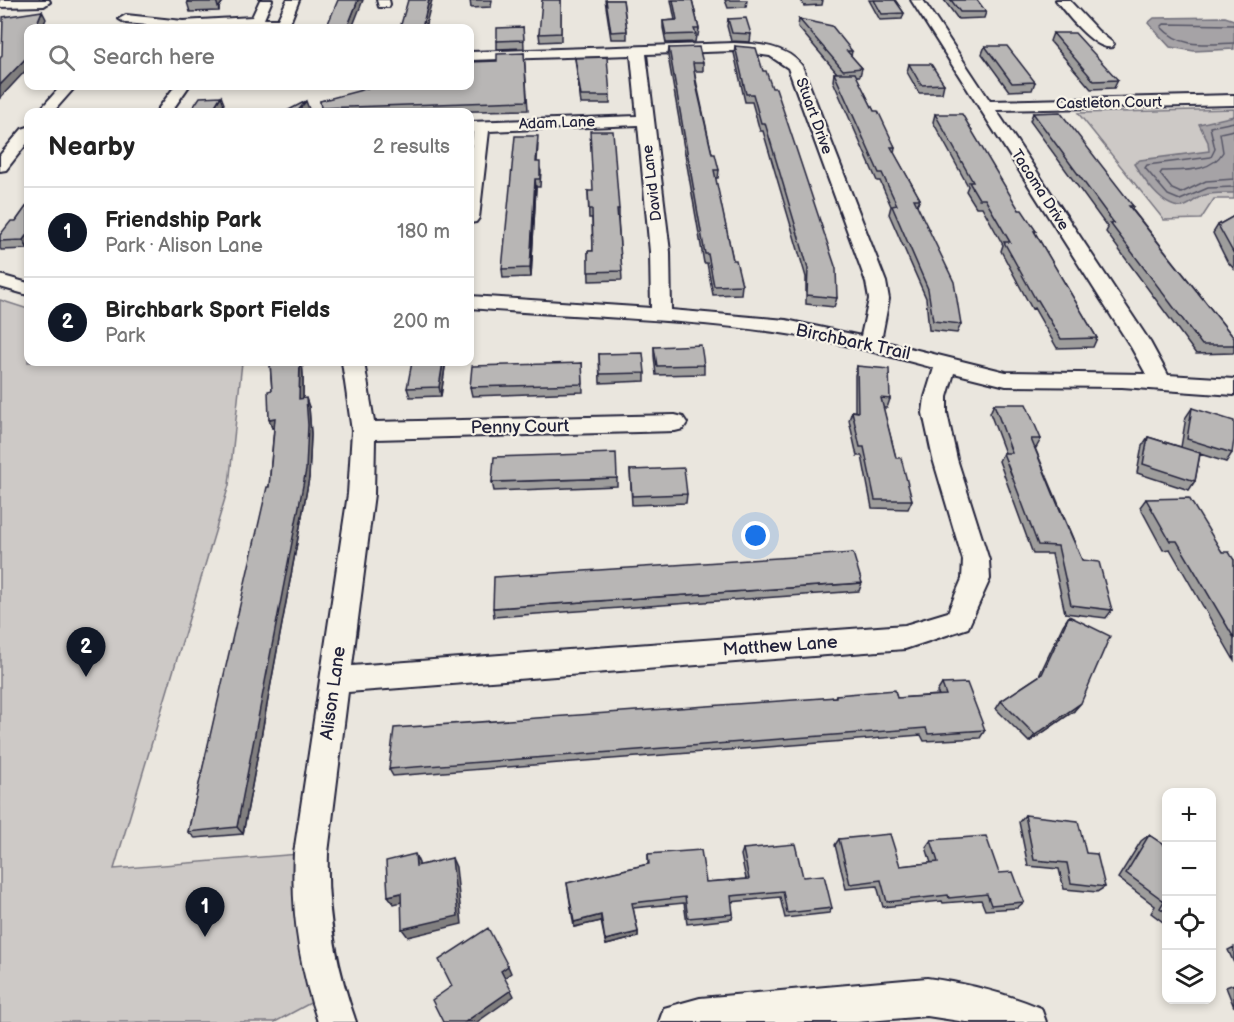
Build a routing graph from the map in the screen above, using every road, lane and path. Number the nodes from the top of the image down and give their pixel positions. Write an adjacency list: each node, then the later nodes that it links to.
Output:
1 (266, 0): 8 (street)
2 (293, 0): 8 (street)
3 (917, 0): 17 (street, Tacoma Drive)
4 (1062, 0): 11 (street)
5 (44, 2): 6 (street)
6 (0, 3)
7 (135, 6): 9 (street)
8 (257, 21): 10 (street)
9 (121, 24)
10 (202, 24)
11 (1107, 44)
12 (638, 50): 13 (street, Stuart Drive); 20 (street, David Lane); 29 (street, Stuart Drive)
13 (474, 56)
14 (65, 90): 18 (street)
15 (179, 90): 19 (street)
16 (1234, 100): 17 (street, Castleton Court)
17 (985, 106): 32 (street, Tacoma Drive)
18 (49, 108)
19 (166, 108)
20 (645, 120): 21 (street, Adam Lane); 28 (street, David Lane)
21 (476, 127): 23 (street)
22 (24, 137): 24 (street)
23 (474, 157)
24 (0, 166)
25 (0, 281): 26 (street)
26 (24, 288)
27 (474, 302): 28 (street, Birchbark Trail)
28 (661, 315): 29 (street, Birchbark Trail)
29 (870, 345): 30 (street, Birchbark Trail)
30 (946, 364): 32 (street, Birchbark Trail); 36 (street, Matthew Lane)
31 (354, 366): 35 (street, Alison Lane)
32 (1161, 382): 33 (street, Birchbark Trail)
33 (1234, 387)
34 (675, 423): 35 (street, Penny Court)
35 (364, 431): 36 (street, Alison Lane)
36 (335, 680): 37 (street, Alison Lane)
37 (337, 1022)
38 (678, 1022): 39 (street)
39 (1028, 1022)

